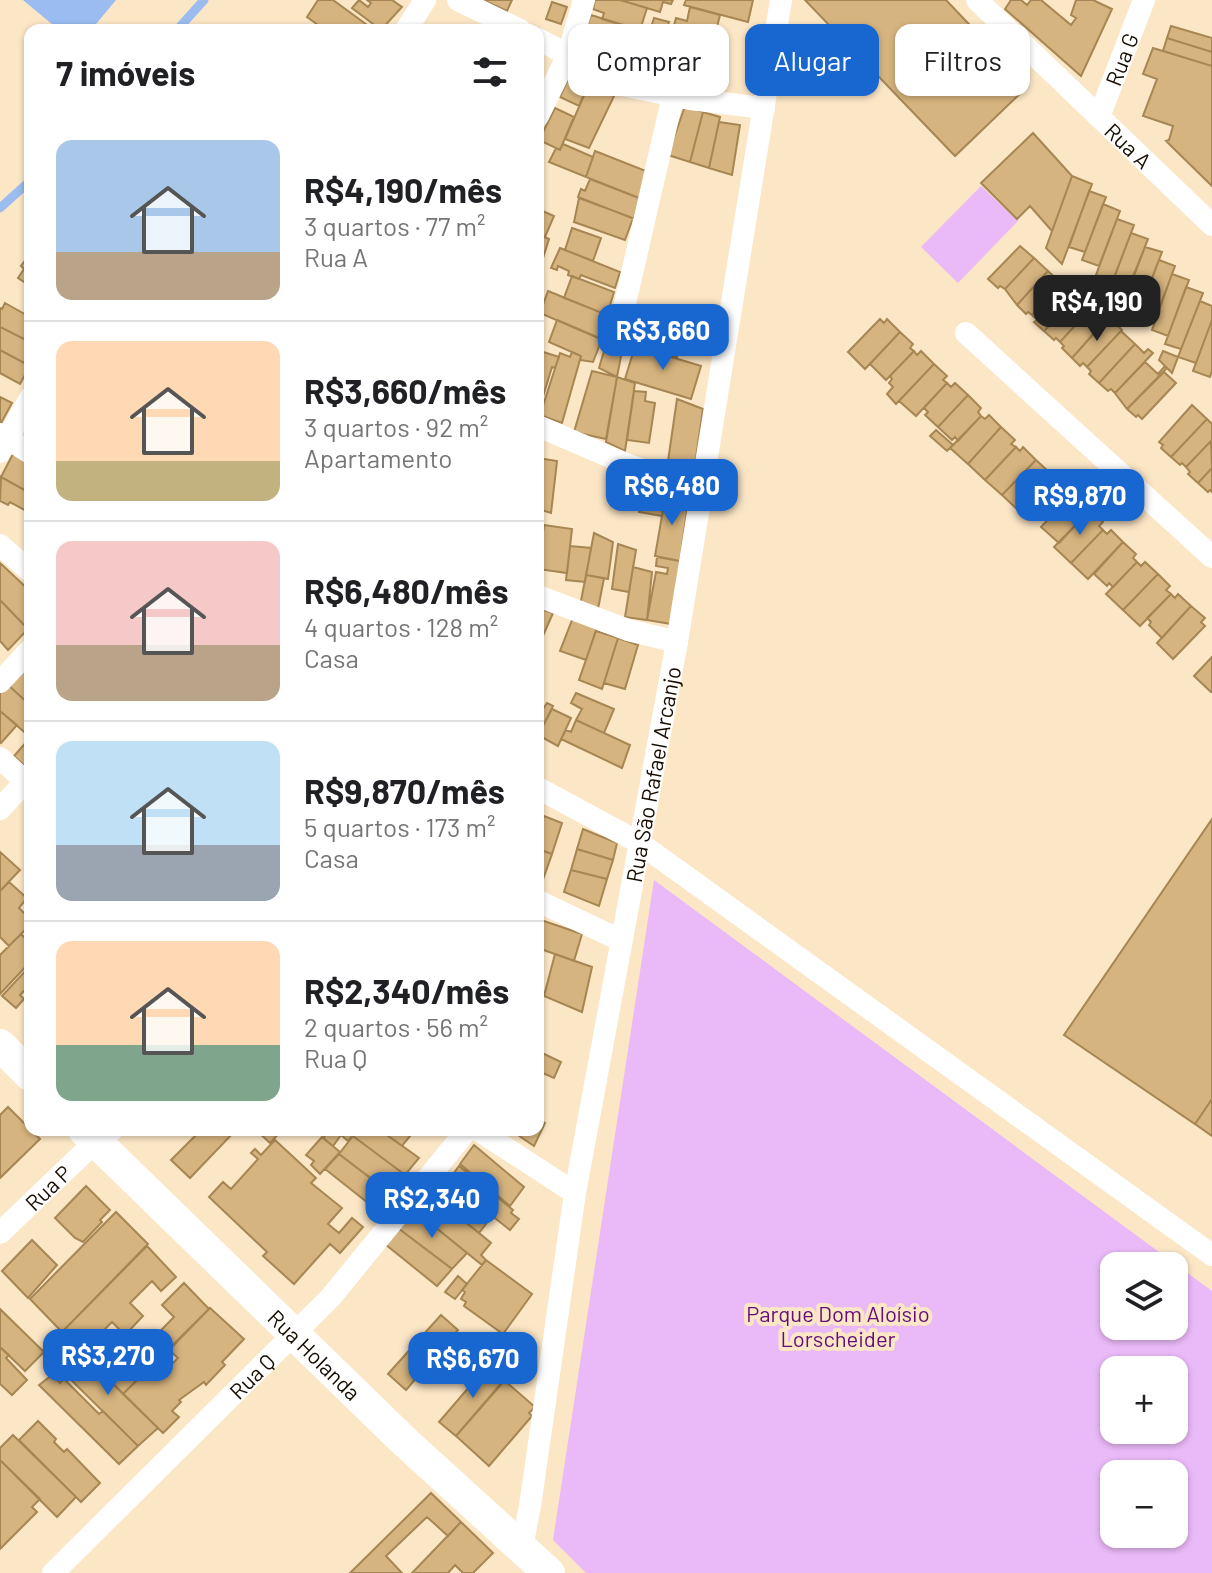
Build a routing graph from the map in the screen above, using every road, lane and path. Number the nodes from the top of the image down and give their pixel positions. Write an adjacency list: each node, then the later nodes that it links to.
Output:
1 (425, 0): 7 (street)
2 (458, 0): 8 (street)
3 (584, 0): 9 (street)
4 (781, 0): 14 (street, Rua São Rafael Arcanjo)
5 (977, 0): 15 (street, Rua A)
6 (1144, 0): 15 (street, Rua G)
7 (410, 24)
8 (508, 24)
9 (577, 24)
10 (544, 42): 11 (street)
11 (568, 55): 13 (street)
12 (673, 96): 14 (street); 17 (street)
13 (544, 104)
14 (764, 108): 23 (street, Rua São Rafael Arcanjo)
15 (1099, 117): 16 (street, Rua A)
16 (1212, 225)
17 (620, 325)
18 (966, 333): 25 (street)
19 (24, 407): 21 (street)
20 (544, 429): 23 (street)
21 (2, 442): 22 (street)
22 (24, 451)
23 (702, 490): 28 (street, Rua São Rafael Arcanjo)
24 (0, 545): 26 (street)
25 (1212, 557)
26 (24, 566)
27 (544, 598): 28 (street)
28 (677, 642): 36 (street, Rua São Rafael Arcanjo)
29 (24, 656): 30 (street)
30 (0, 682)
31 (0, 758): 32 (street)
32 (24, 780)
33 (24, 788): 35 (street)
34 (544, 791): 36 (street)
35 (0, 809)
36 (638, 842): 38 (street, Rua São Rafael Arcanjo); 47 (street)
37 (544, 904): 38 (street)
38 (620, 940): 45 (street, Rua São Rafael Arcanjo)
39 (0, 1045): 40 (street)
40 (24, 1069)
41 (95, 1136): 46 (street, Rua P)
42 (99, 1136): 48 (street, Rua Holanda)
43 (462, 1136): 48 (street, Rua Q)
44 (487, 1136): 45 (street)
45 (575, 1193): 49 (street, Rua São Rafael Arcanjo)
46 (0, 1233)
47 (1212, 1255)
48 (296, 1335): 49 (street, Rua Holanda); 51 (street, Rua Q)
49 (522, 1547): 50 (street, Rua Holanda)
50 (546, 1572)
51 (53, 1573)

